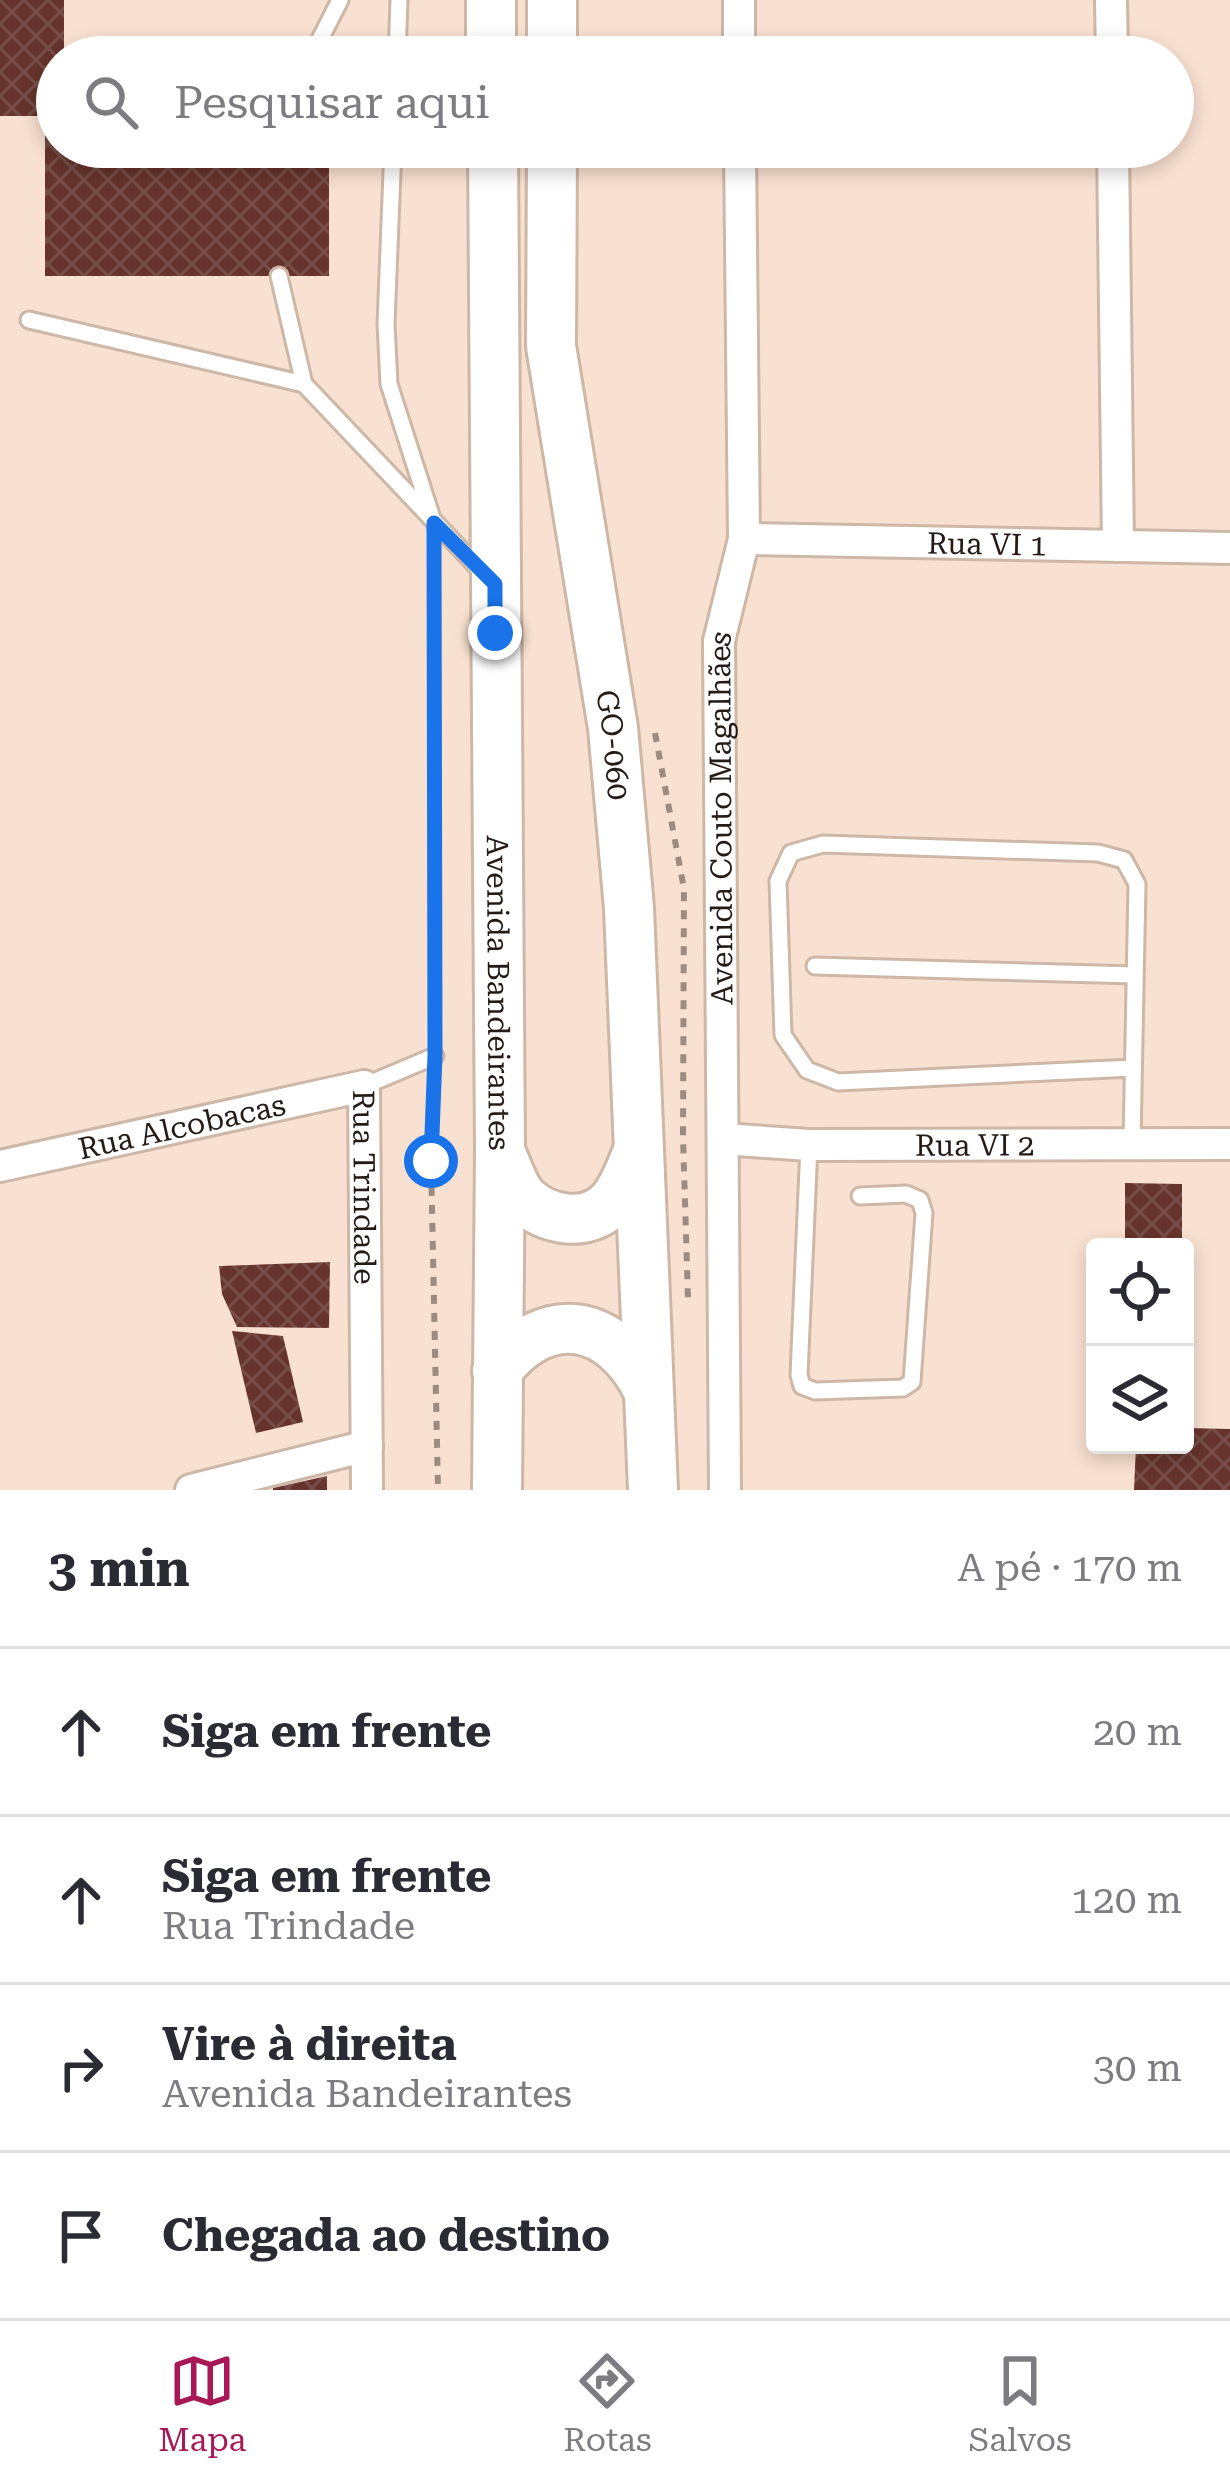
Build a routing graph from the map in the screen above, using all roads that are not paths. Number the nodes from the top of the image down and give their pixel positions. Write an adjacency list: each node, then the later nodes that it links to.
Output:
1 (340, 0): 7 (lane)
2 (399, 0): 8 (lane)
3 (491, 0): 9 (main road)
4 (552, 0): 10 (main road)
5 (739, 0): 11 (street)
6 (1111, 0): 12 (street)
7 (322, 36)
8 (398, 36)
9 (491, 36)
10 (552, 36)
11 (739, 36)
12 (1112, 36)
13 (392, 168): 21 (lane)
14 (493, 168): 25 (main road)
15 (552, 168): 32 (main road, GO-060 / GO-060)
16 (740, 168): 22 (street, Avenida Couto Magalhães)
17 (1113, 168): 23 (street)
18 (279, 276): 20 (lane)
19 (29, 320): 20 (lane)
20 (304, 384): 21 (lane)
21 (434, 523): 25 (lane)
22 (744, 539): 23 (street, Rua VI 1); 31 (street, Avenida Couto Magalhães)
23 (1118, 546): 24 (street, Rua VI 1)
24 (1230, 548)
25 (495, 584): 36 (main road, Avenida Bandeirantes)
26 (815, 966): 27 (lane)
27 (1135, 975): 29 (lane); 29 (lane)
28 (435, 1055): 30 (lane, Rua Trindade)
29 (1133, 1068): 33 (lane)
30 (364, 1086): 37 (street, Rua Alcobacas); 41 (street, Rua Trindade)
31 (723, 1139): 35 (street, Rua VI 2); 46 (street, Avenida Couto Magalhães)
32 (641, 1143): 36 (main road); 40 (main road, GO-060 / GO-060)
33 (1132, 1143): 34 (street, Rua VI 2); 35 (street, Rua VI 2)
34 (1230, 1144)
35 (808, 1145): 38 (lane)
36 (500, 1150): 39 (main road, Avenida Bandeirantes)
37 (0, 1166)
38 (860, 1196)
39 (497, 1371): 40 (main road); 44 (main road, Avenida Bandeirantes)
40 (649, 1390): 45 (main road, GO-060 / GO-060)
41 (367, 1446): 42 (street); 43 (street, Rua Trindade)
42 (190, 1490)
43 (368, 1490)
44 (497, 1490)
45 (653, 1490)
46 (725, 1490)

